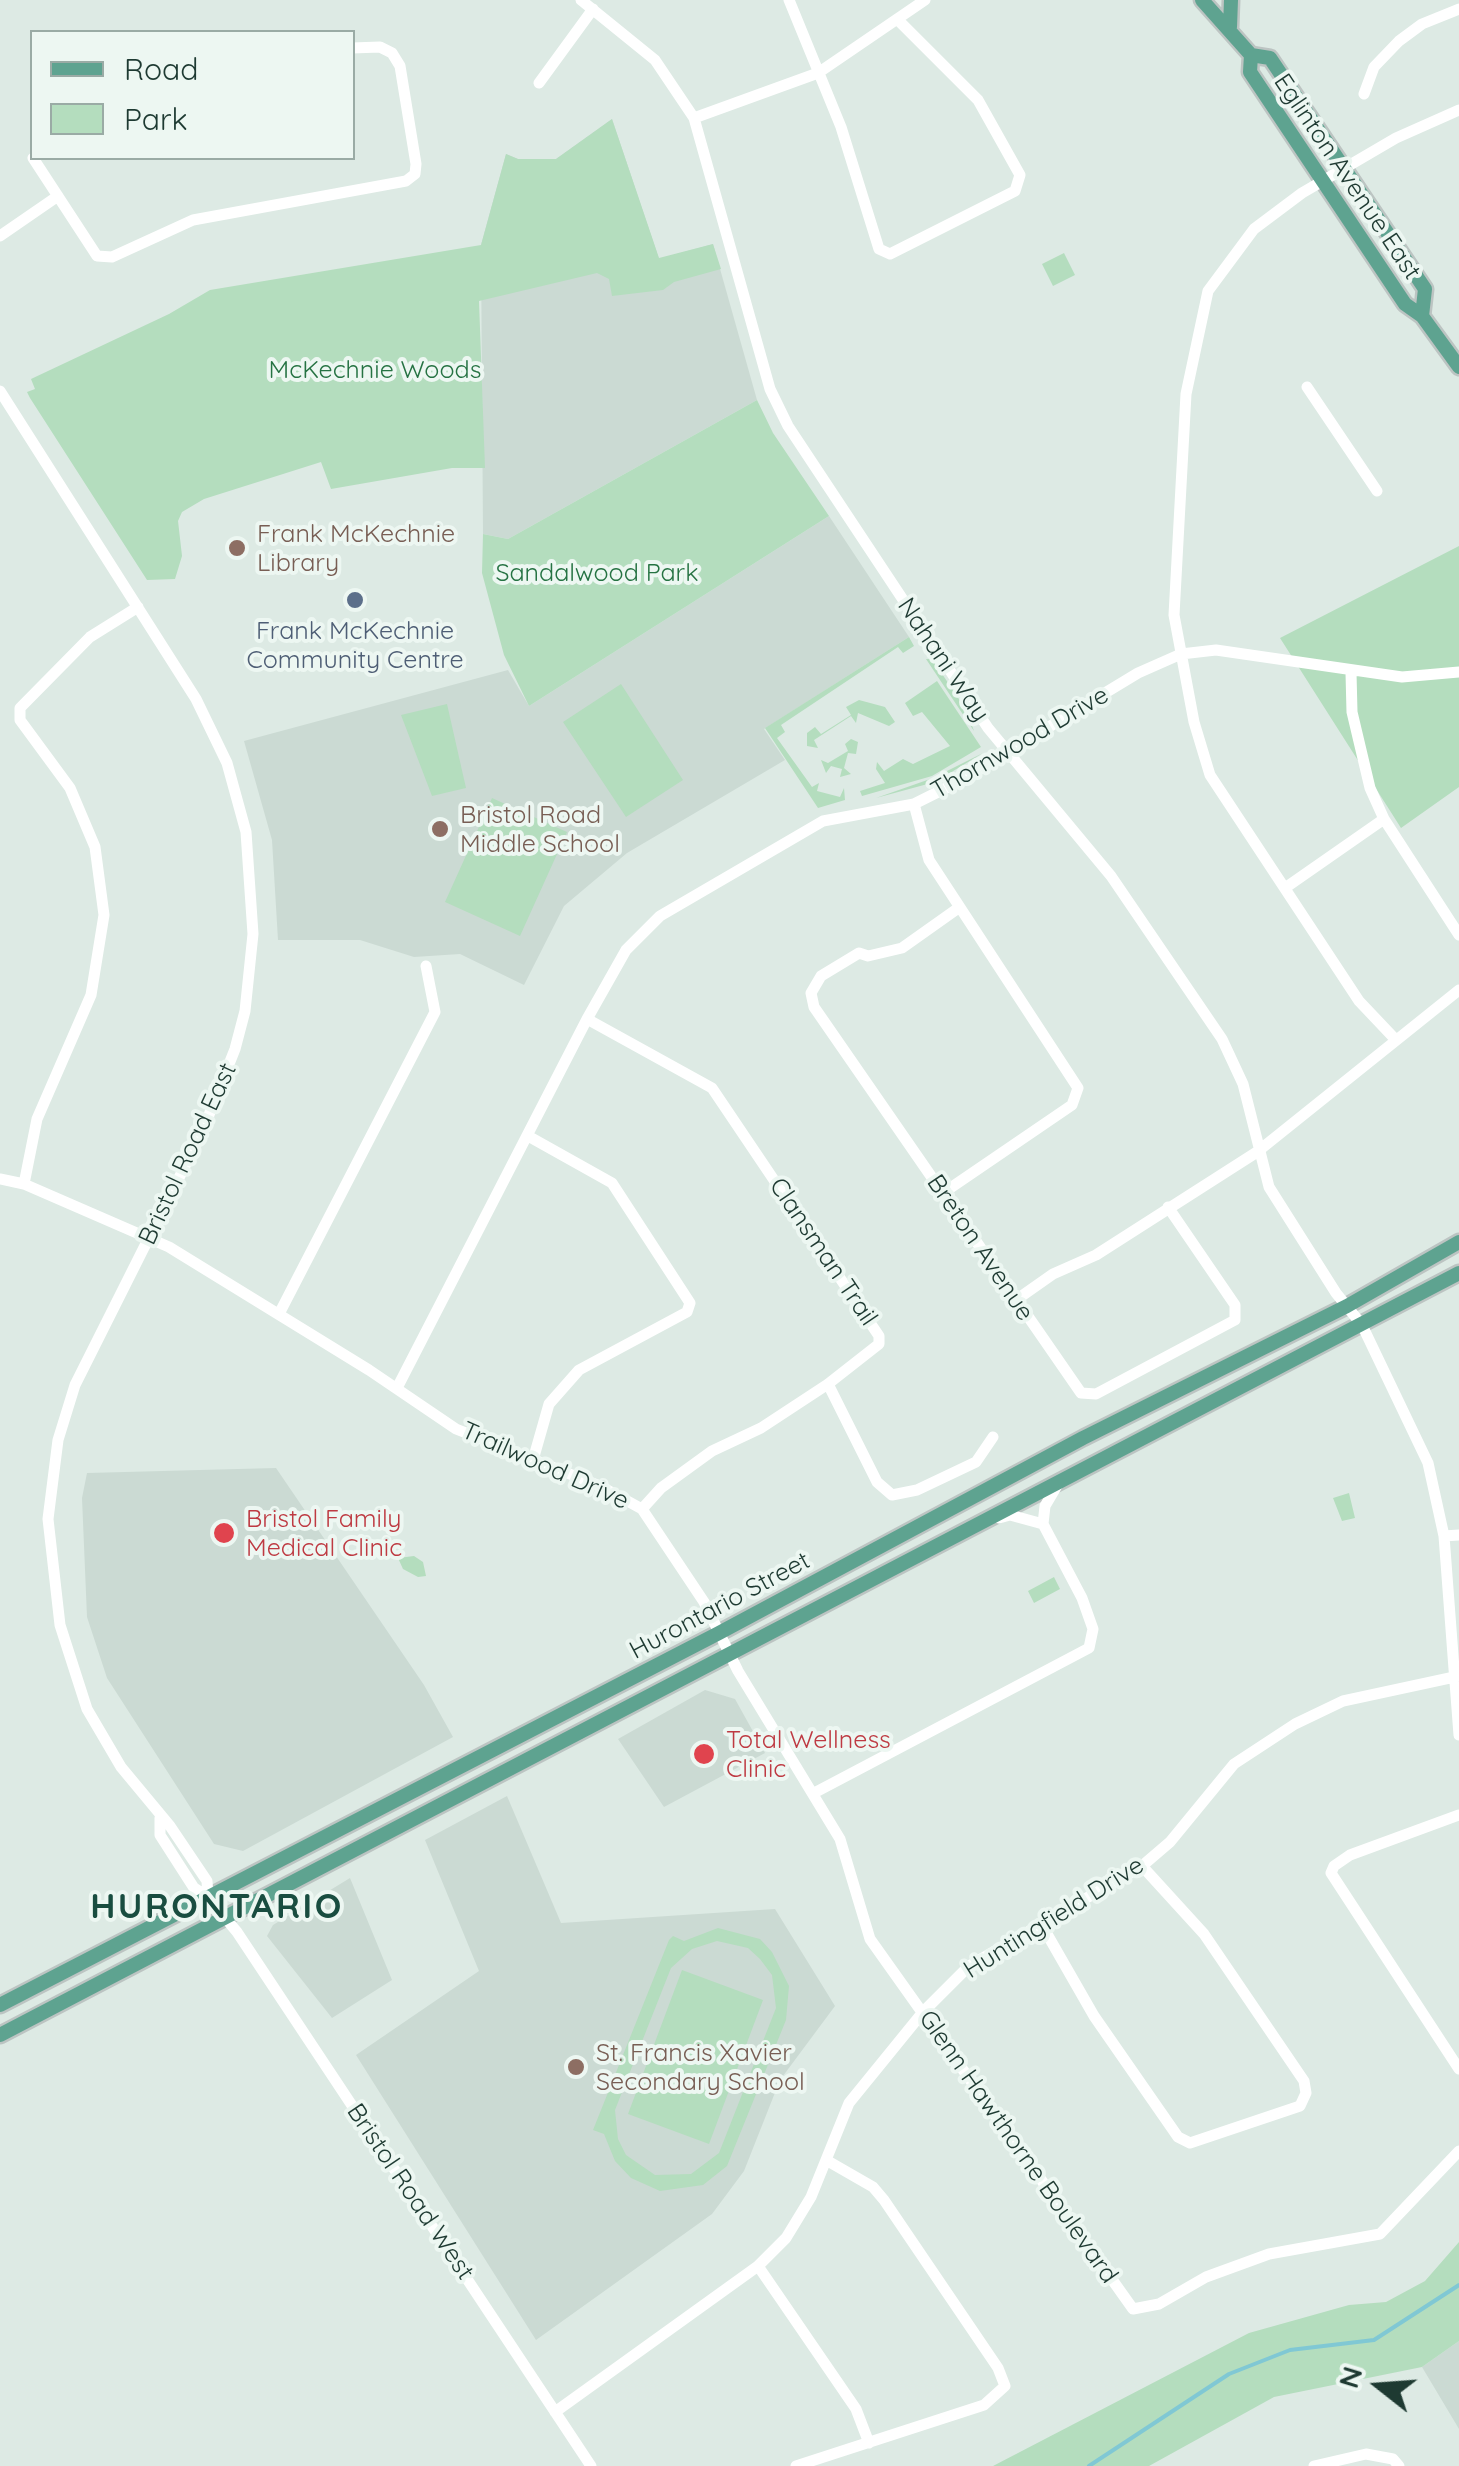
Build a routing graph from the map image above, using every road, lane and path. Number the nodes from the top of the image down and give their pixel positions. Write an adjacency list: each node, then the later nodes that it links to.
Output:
1 (581, 0): 6 (street, Nahani Way)
2 (789, 0): 12 (street)
3 (925, 0): 8 (street)
4 (1202, 0): 9 (main road, Eglinton Avenue East)
5 (1231, 0): 9 (main road)
6 (593, 9): 13 (street); 16 (street, Nahani Way)
7 (1459, 9): 14 (street)
8 (898, 20): 12 (street); 12 (street)
9 (1230, 26): 11 (main road, Eglinton Avenue East)
10 (355, 48): 20 (street)
11 (1252, 54): 18 (main road, Eglinton Avenue East); 19 (main road, Eglinton Avenue East)
12 (818, 73): 16 (street)
13 (538, 83)
14 (1364, 94)
15 (1459, 110): 18 (street)
16 (694, 118): 31 (street, Nahani Way)
17 (35, 160): 20 (street)
18 (1344, 169): 19 (street); 22 (main road, Eglinton Avenue East)
19 (1324, 181): 22 (main road, Eglinton Avenue East); 28 (street)
20 (58, 196): 21 (street)
21 (0, 236)
22 (1422, 316): 23 (main road, Eglinton Avenue East)
23 (1459, 366)
24 (1307, 387): 26 (street)
25 (0, 391): 27 (street, Bristol Road East)
26 (1377, 491)
27 (138, 607): 44 (street); 47 (street, Bristol Road East)
28 (1181, 654): 30 (street, Thornwood Drive); 31 (street, Thornwood Drive); 34 (street)
29 (1459, 672): 30 (street, Thornwood Drive)
30 (1351, 673): 33 (street)
31 (1006, 753): 32 (street, Thornwood Drive); 42 (street, Nahani Way)
32 (914, 804): 35 (street); 39 (street, Thornwood Drive)
33 (1384, 819): 34 (street); 36 (street)
34 (1286, 888): 40 (street)
35 (958, 908): 45 (street); 45 (street, Breton Avenue)
36 (1459, 935)
37 (426, 966): 52 (street)
38 (1459, 990): 40 (street)
39 (587, 1019): 41 (street, Thornwood Drive); 54 (street, Clansman Trail)
40 (1395, 1039): 42 (street)
41 (528, 1136): 55 (street, Thornwood Drive); 57 (street)
42 (1257, 1152): 46 (street); 51 (street, Nahani Way)
43 (0, 1179): 44 (street, Trailwood Drive)
44 (24, 1184): 47 (street, Trailwood Drive)
45 (943, 1192): 50 (street, Breton Avenue)
46 (1168, 1207): 50 (street); 50 (street, Breton Avenue)
47 (150, 1238): 52 (street, Trailwood Drive); 71 (street, Bristol Road East)
48 (1459, 1242): 51 (main road, Hurontario Street)
49 (1459, 1273): 53 (main road, Hurontario Street)
50 (1016, 1300)
51 (1347, 1306): 53 (street, Nahani Way); 64 (main road, Hurontario Street)
52 (279, 1314): 55 (street, Trailwood Drive)
53 (1362, 1324): 58 (main road, Hurontario Street); 63 (street, Nahani Way)
54 (828, 1384): 56 (street); 59 (street, Clansman Trail)
55 (397, 1388): 57 (street, Trailwood Drive)
56 (992, 1437)
57 (533, 1460): 59 (street, Trailwood Drive)
58 (1059, 1483): 60 (main road, Hurontario Street); 61 (street)
59 (642, 1510): 64 (street, Trailwood Drive)
60 (991, 1521): 61 (street); 65 (main road, Hurontario Street)
61 (1043, 1524): 68 (street)
62 (1459, 1535): 63 (street)
63 (1444, 1536): 66 (street, Nahani Way)
64 (720, 1633): 65 (street, Trailwood Drive); 71 (main road, Hurontario Street)
65 (730, 1655): 68 (street, Glenn Hawthorne Boulevard); 72 (main road, Hurontario Street)
66 (1456, 1677): 67 (street, Nahani Way); 70 (street, Huntingfield Drive)
67 (1459, 1735)
68 (814, 1793): 75 (street, Glenn Hawthorne Boulevard)
69 (1459, 1815): 77 (street)
70 (1142, 1866): 73 (street, Huntingfield Drive); 73 (street)
71 (208, 1897): 72 (street, Bristol Road West); 74 (main road, Hurontario Street)
72 (228, 1919): 76 (main road, Hurontario Street); 81 (street, Bristol Road West)
73 (1043, 1927): 75 (street, Huntingfield Drive)
74 (0, 2005)
75 (923, 2012): 78 (street, Glenn Hawthorne Boulevard); 79 (street, Huntingfield Drive)
76 (0, 2035)
77 (1459, 2070)
78 (1459, 2151)
79 (826, 2160): 80 (street, Huntingfield Drive); 82 (street)
80 (758, 2266): 81 (street, Huntingfield Drive); 82 (street)
81 (556, 2412): 83 (street, Bristol Road West)
82 (869, 2444): 84 (street)
83 (590, 2466)
84 (796, 2466)
85 (1314, 2466): 86 (street)
86 (1399, 2466)

